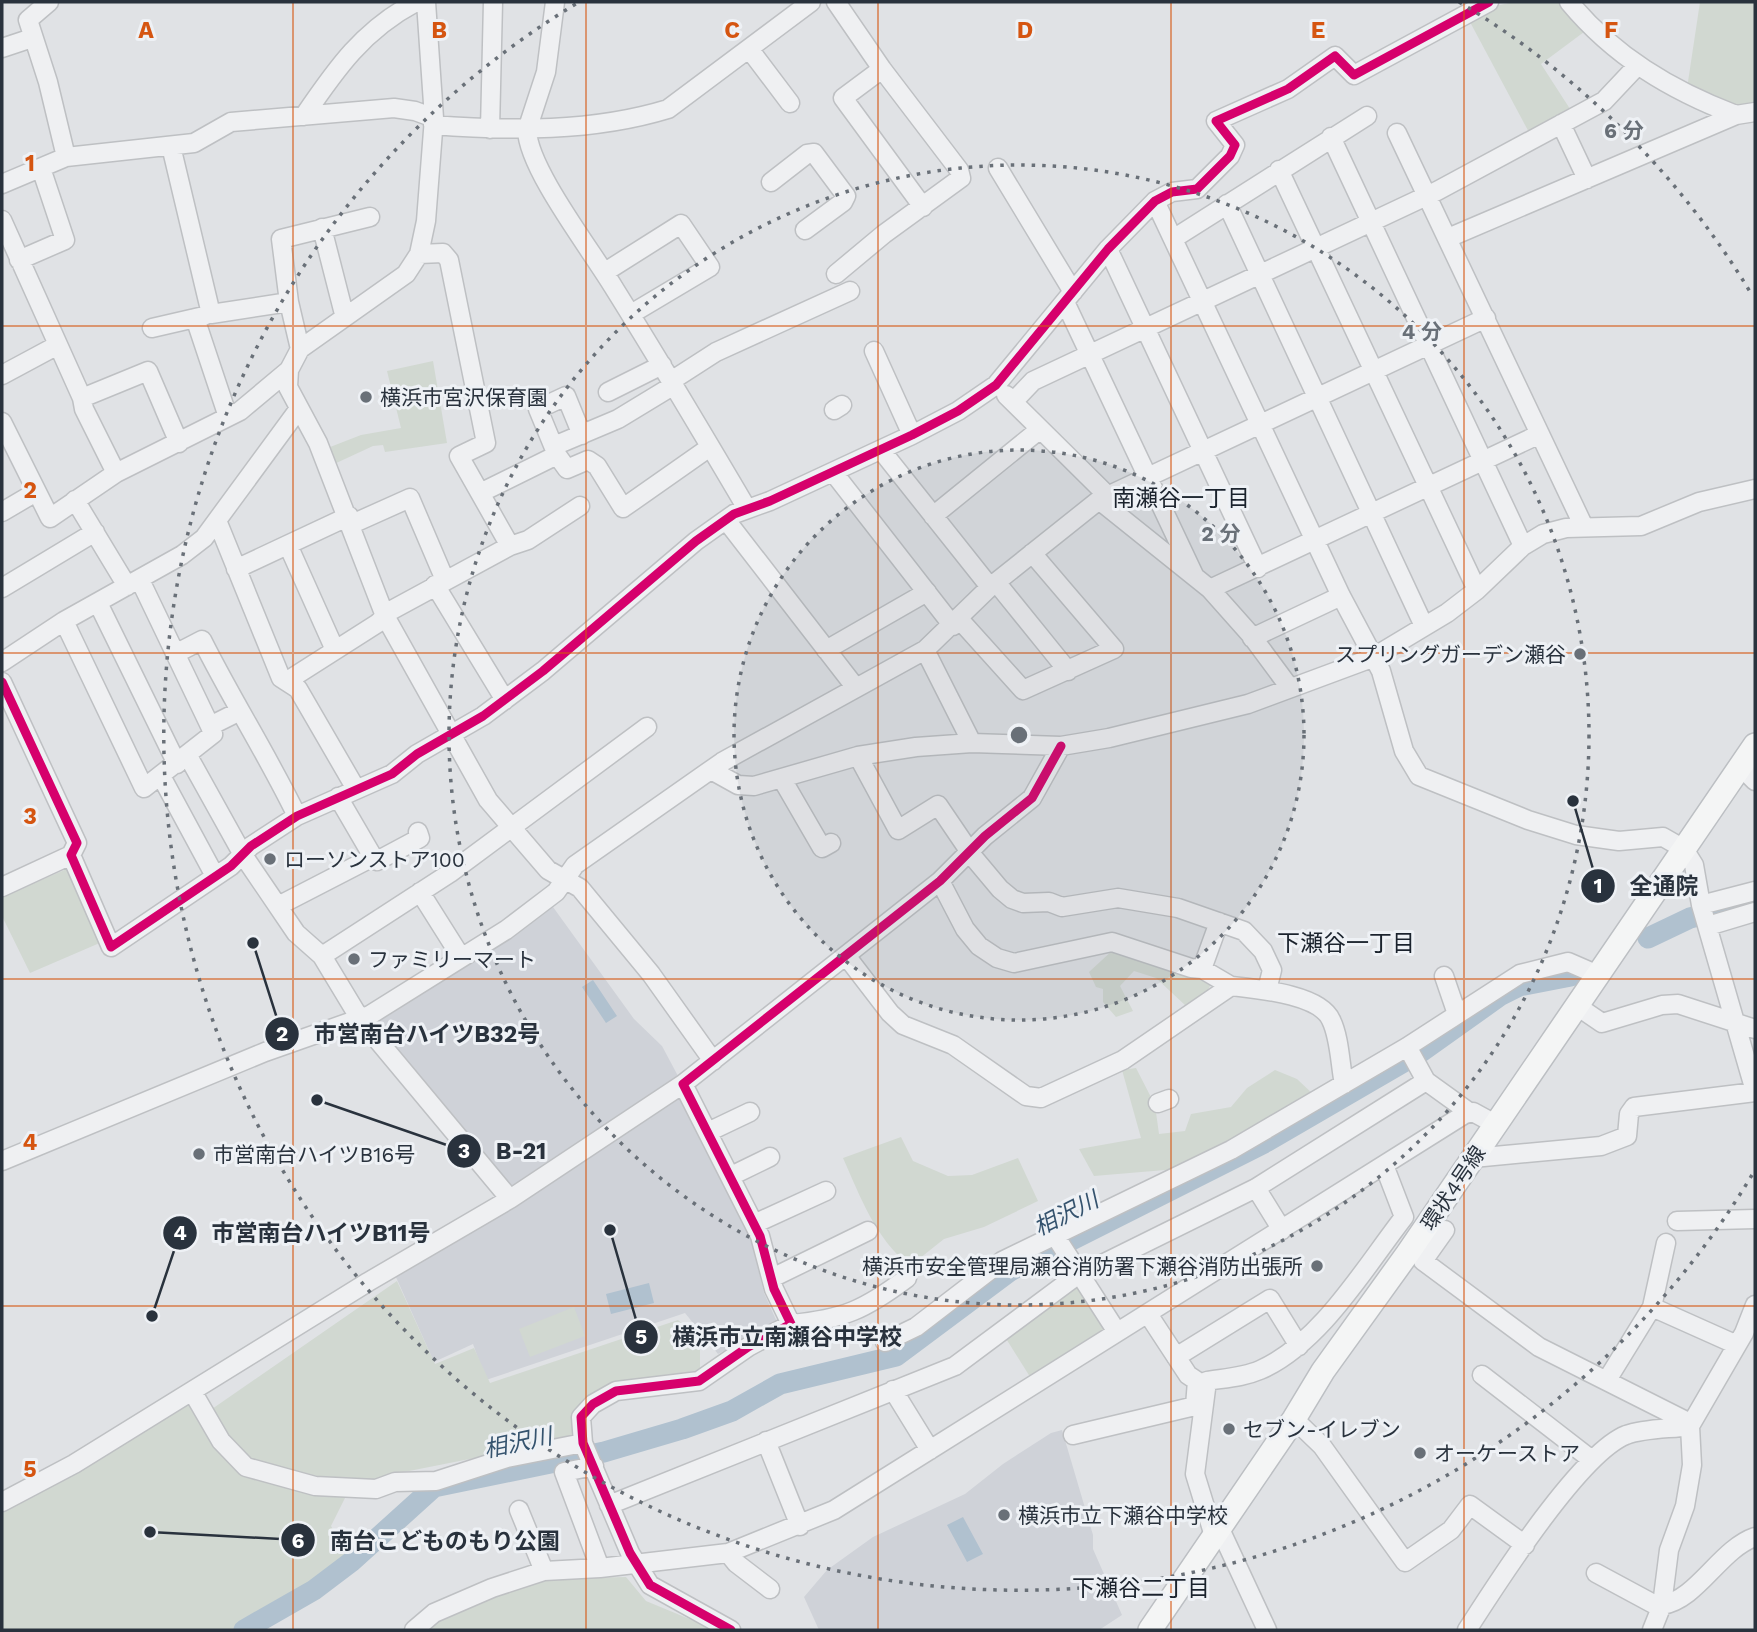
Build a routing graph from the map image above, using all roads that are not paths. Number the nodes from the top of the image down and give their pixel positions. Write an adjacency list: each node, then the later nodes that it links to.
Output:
1 (48, 2): 10 (street)
2 (416, 2): 18 (street)
3 (426, 2): 20 (street)
4 (493, 2): 22 (street)
5 (555, 2): 23 (street)
6 (811, 2): 12 (street)
7 (836, 2): 14 (street)
8 (1489, 2): 35 (street)
9 (1569, 2): 13 (street)
10 (32, 38): 11 (street); 27 (street)
11 (2, 48)
12 (750, 50): 15 (street); 23 (street)
13 (1637, 66): 17 (street); 21 (street)
14 (882, 69): 37 (street); 37 (street)
15 (790, 102)
16 (1755, 112): 17 (street)
17 (1736, 115): 31 (street)
18 (304, 116): 20 (street); 26 (street)
19 (1367, 116): 25 (street)
20 (433, 122): 22 (street); 47 (street)
21 (1562, 124): 31 (street); 34 (street)
22 (490, 129): 23 (street)
23 (527, 130): 49 (street)
24 (1397, 133): 34 (street)
25 (1331, 137): 30 (street); 40 (street)
26 (172, 146): 27 (street); 58 (street)
27 (65, 158): 28 (street)
28 (41, 168): 33 (street); 48 (street)
29 (998, 168): 53 (street)
30 (1279, 170): 36 (street); 45 (street)
31 (1587, 179): 43 (street)
32 (771, 183): 42 (street)
33 (2, 184)
34 (1428, 195): 40 (street); 43 (street)
35 (1155, 201): 44 (street); 46 (street)
36 (1227, 204): 44 (street); 51 (street)
37 (923, 207): 50 (street)
38 (370, 217): 41 (street)
39 (2, 220): 48 (street)
40 (1371, 222): 45 (street); 62 (street)
41 (322, 228): 55 (street); 56 (street)
42 (805, 230)
43 (1448, 238): 59 (street)
44 (1173, 239): 54 (street)
45 (1315, 248): 51 (street); 68 (street)
46 (1108, 249): 53 (street); 60 (street)
47 (419, 254): 56 (street); 97 (street)
48 (19, 260): 63 (street)
49 (605, 272): 57 (street); 57 (street)
50 (836, 274)
51 (1260, 274): 54 (street); 73 (street)
52 (850, 291): 70 (street)
53 (1069, 297): 66 (street); 71 (street)
54 (1202, 301): 60 (street); 79 (street)
55 (289, 302): 58 (street); 64 (street)
56 (344, 314): 64 (street)
57 (631, 314): 70 (street)
58 (203, 316): 61 (street); 77 (street)
59 (1486, 318): 62 (street); 81 (street)
60 (1145, 327): 66 (street); 89 (street)
61 (152, 328)
62 (1429, 345): 68 (street); 90 (street)
63 (56, 346): 69 (street); 74 (street)
64 (300, 349): 67 (street)
65 (874, 351): 83 (street)
66 (1090, 354): 75 (street); 93 (street)
67 (289, 370): 76 (street); 77 (street)
68 (1373, 371): 73 (street); 94 (street)
69 (2, 375)
70 (669, 377): 72 (street); 82 (street); 86 (street)
71 (996, 385): 75 (street); 83 (street)
72 (608, 392)
73 (1317, 397): 79 (street); 103 (street)
74 (82, 398): 84 (street); 92 (street)
75 (1013, 402): 80 (street)
76 (298, 410): 105 (street); 107 (street)
77 (228, 418): 84 (street)
78 (2, 422): 85 (street)
79 (1260, 424): 89 (street); 110 (street)
80 (1040, 430): 98 (street); 104 (street)
81 (1540, 434): 90 (street); 108 (street)
82 (582, 435): 88 (street); 88 (street)
83 (912, 435): 87 (street)
84 (179, 443): 92 (street)
85 (7, 445): 96 (street)
86 (710, 447): 88 (street); 101 (street)
87 (881, 450): 91 (street); 104 (street)
88 (555, 451): 97 (street)
89 (1203, 451): 93 (street); 115 (street)
90 (1484, 461): 94 (street); 113 (street)
91 (833, 472): 101 (street); 124 (street)
92 (116, 473): 99 (street)
93 (1148, 477): 98 (street); 117 (street)
94 (1428, 487): 103 (street); 123 (street)
95 (1755, 489): 108 (street)
96 (36, 492): 99 (street); 102 (street)
97 (480, 493): 112 (street)
98 (1104, 498): 114 (street); 117 (street)
99 (75, 500): 109 (street)
100 (580, 506): 112 (street)
101 (746, 508): 106 (street)
102 (2, 512)
103 (1372, 514): 110 (street); 130 (street)
104 (933, 516): 120 (street)
105 (350, 520): 111 (street); 119 (street); 127 (street)
106 (726, 520): 133 (street); 143 (street)
107 (218, 523): 116 (street); 118 (street)
108 (1584, 527): 113 (street)
109 (94, 532): 118 (street); 121 (street)
110 (1315, 541): 115 (street); 125 (street)
111 (288, 545): 116 (street); 132 (street)
112 (510, 546): 119 (street)
113 (1523, 546): 123 (street)
114 (1032, 553): 120 (street); 138 (street)
115 (1258, 568): 122 (street)
116 (236, 569): 139 (street)
117 (1194, 575): 122 (street)
118 (134, 583): 126 (street); 135 (street)
119 (440, 583): 127 (street); 143 (street)
120 (993, 585): 129 (street); 138 (street)
121 (2, 588)
122 (1210, 589): 131 (street)
123 (1477, 590): 130 (street)
124 (927, 593): 129 (street); 133 (street)
125 (1341, 596): 131 (street); 136 (street)
126 (98, 603): 128 (street); 152 (street)
127 (385, 617): 132 (street); 147 (street)
128 (64, 621): 137 (street); 155 (street)
129 (956, 622): 134 (street); 138 (street)
130 (1424, 626): 136 (street)
131 (1252, 638): 142 (street)
132 (334, 650): 139 (street)
133 (826, 650): 141 (street)
134 (925, 650): 141 (street); 148 (street)
135 (175, 654): 144 (street); 145 (street)
136 (1372, 658): 142 (street); 163 (street)
137 (2, 662)
138 (1068, 671)
139 (287, 681): 157 (street)
140 (2, 682): 165 (street)
141 (856, 688): 153 (street)
142 (1290, 688): 150 (street)
143 (505, 700): 147 (street)
144 (238, 712): 145 (street); 159 (street)
145 (210, 726): 152 (street)
146 (647, 727): 160 (street)
147 (452, 735): 157 (street); 160 (street)
148 (972, 743): 150 (street); 151 (street)
149 (1755, 745): 154 (main road, 環状4号線)
150 (1061, 746): 164 (street)
151 (858, 756): 156 (street); 164 (street)
152 (182, 760): 155 (street); 166 (street)
153 (711, 770): 156 (street); 169 (street)
154 (1748, 774): 163 (main road, 環状4号線)
155 (161, 776): 168 (street)
156 (782, 779): 162 (street)
157 (356, 789): 158 (street)
158 (338, 797): 159 (street); 167 (street)
159 (297, 816): 166 (street)
160 (512, 828): 169 (street); 173 (street)
161 (418, 832): 167 (street)
162 (831, 843)
163 (1684, 849): 176 (street); 182 (main road, 環状4号線)
164 (970, 852): 170 (street); 177 (street)
165 (71, 855): 168 (street); 171 (street)
166 (243, 855): 168 (street); 174 (street)
167 (373, 856): 174 (street)
168 (215, 876)
169 (564, 880): 179 (street); 192 (street)
170 (940, 881): 180 (street); 181 (street)
171 (3, 885)
172 (1755, 891): 176 (street)
173 (420, 892): 178 (street); 179 (street)
174 (278, 906): 178 (street)
175 (1755, 912): 176 (street)
176 (1704, 915): 189 (street)
177 (1219, 922): 181 (street); 185 (street)
178 (321, 956): 188 (street)
179 (461, 957): 188 (street)
180 (847, 957): 184 (street); 192 (street)
181 (1202, 969): 184 (street)
182 (1602, 969): 186 (main road, 環状4号線); 187 (street)
183 (1444, 976): 187 (street)
184 (1231, 986): 185 (street)
185 (1267, 990): 195 (street)
186 (1577, 1006): 189 (street); 199 (main road, 環状4号線)
187 (1457, 1014): 195 (street)
188 (360, 1019): 203 (street); 208 (street)
189 (1735, 1024): 190 (street); 196 (street)
190 (1755, 1029)
191 (1412, 1056): 193 (street)
192 (713, 1061): 194 (street)
193 (1426, 1081): 198 (street); 206 (street)
194 (683, 1084): 200 (street); 208 (street)
195 (1344, 1084): 215 (street)
196 (1755, 1092): 202 (street)
197 (750, 1112): 200 (street)
198 (1469, 1112): 199 (street); 204 (street)
199 (1495, 1124): 202 (main road, 環状4号線)
200 (708, 1132): 205 (street)
201 (770, 1157): 205 (street)
202 (1473, 1158): 233 (main road, 環状4号線)
203 (2, 1160)
204 (1384, 1165): 212 (street); 227 (street)
205 (731, 1176): 211 (street)
206 (1256, 1188): 212 (street); 217 (street)
207 (826, 1191): 211 (street)
208 (509, 1199): 232 (street)
209 (1755, 1219): 210 (street)
210 (1677, 1221)
211 (754, 1224): 218 (street)
212 (1282, 1230): 222 (street)
213 (1445, 1230): 230 (street)
214 (868, 1231): 218 (street)
215 (1058, 1242): 217 (street); 225 (street)
216 (1666, 1243): 221 (street)
217 (1080, 1275): 224 (street); 231 (street)
218 (772, 1278): 223 (street)
219 (907, 1278): 223 (street)
220 (1755, 1305): 226 (street)
221 (1653, 1307): 226 (street); 230 (street)
222 (1147, 1314): 224 (street); 228 (street)
223 (791, 1324): 238 (street)
224 (1117, 1332): 237 (street)
225 (885, 1342)
226 (1737, 1345): 234 (street)
227 (1299, 1346): 228 (street); 244 (street)
228 (1176, 1357): 235 (street)
229 (1482, 1375): 239 (street)
230 (1607, 1380): 234 (street)
231 (893, 1390): 236 (street); 237 (street)
232 (192, 1391): 238 (street); 240 (street)
233 (1294, 1419): 244 (main road, 環状4号線); 246 (street)
234 (1690, 1426): 239 (street); 253 (street)
235 (1073, 1435)
236 (766, 1441): 241 (street); 243 (street)
237 (930, 1450): 243 (street)
238 (588, 1455): 241 (street); 249 (street)
239 (1592, 1460): 246 (street)
240 (2, 1502)
241 (609, 1504): 248 (street)
242 (519, 1510): 250 (street)
243 (800, 1526): 247 (street)
244 (1217, 1532): 256 (main road, 環状4号線); 257 (street)
245 (1755, 1537): 253 (street)
246 (1525, 1545): 258 (street)
247 (727, 1553): 248 (street); 252 (street)
248 (637, 1563): 249 (street); 255 (street)
249 (600, 1568): 250 (street)
250 (544, 1571): 254 (street)
251 (1596, 1573): 253 (street)
252 (770, 1589)
253 (1662, 1606): 259 (street)
254 (414, 1630)
255 (731, 1630)
256 (1150, 1630)
257 (1267, 1630)
258 (1467, 1630)
259 (1652, 1630)

